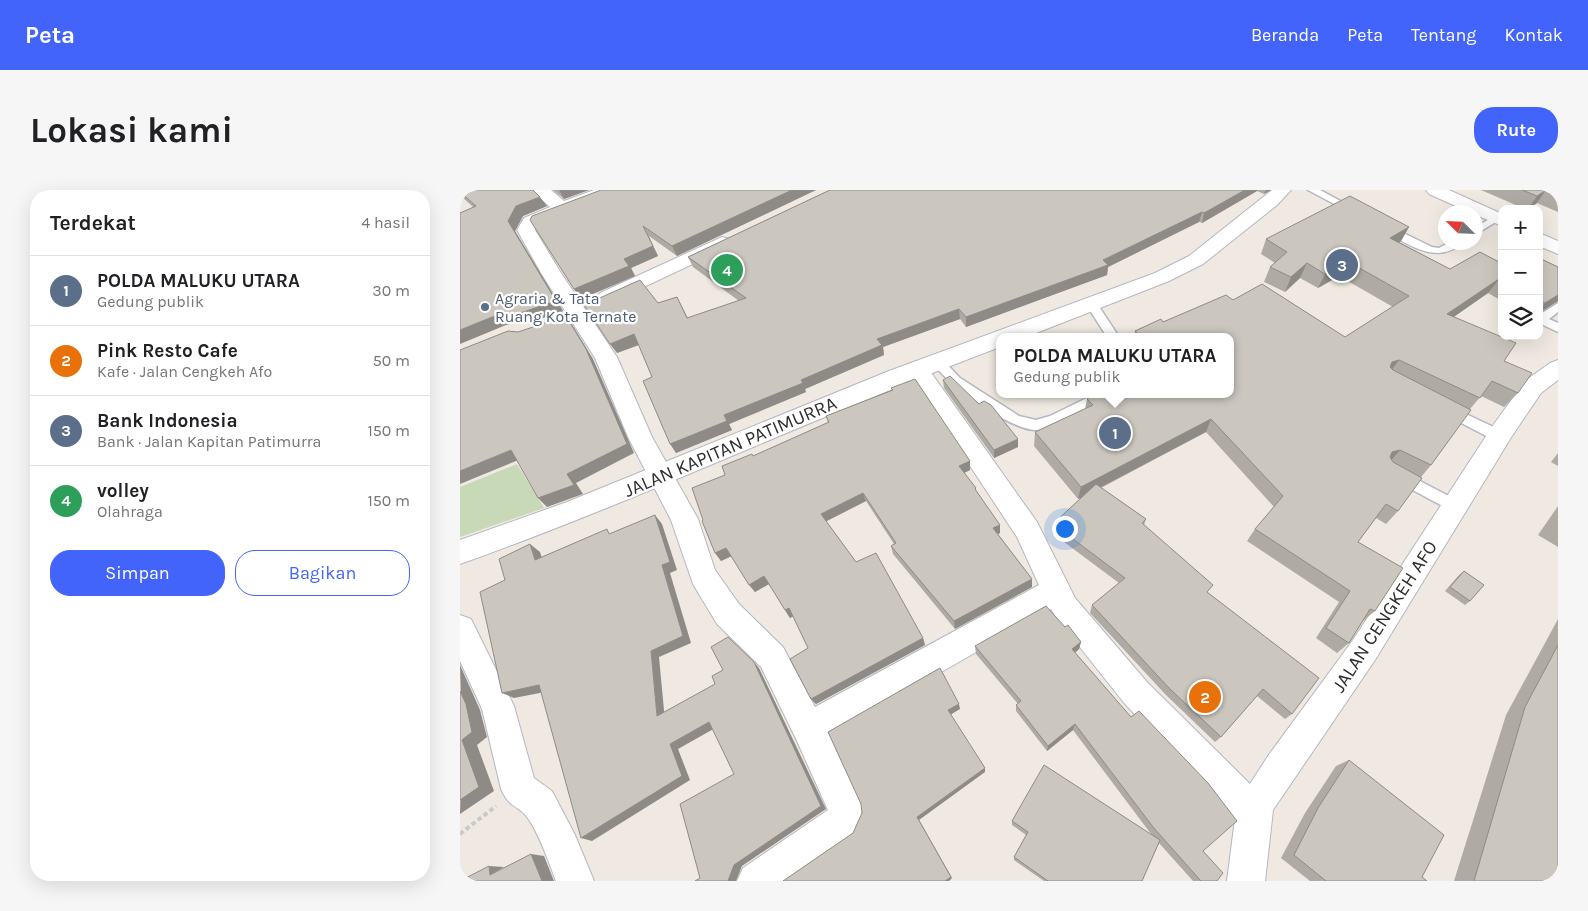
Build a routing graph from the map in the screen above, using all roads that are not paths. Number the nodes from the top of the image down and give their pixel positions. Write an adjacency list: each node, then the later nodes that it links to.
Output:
1 (540, 190): 6 (street)
2 (610, 190): 6 (street)
3 (1282, 190): 14 (street)
4 (1313, 190): 13 (lane)
5 (1435, 190): 7 (street)
6 (562, 208): 16 (street)
7 (1498, 220)
8 (1498, 220): 9 (lane)
9 (1483, 228)
10 (740, 234): 16 (street)
11 (1543, 241): 12 (street)
12 (1558, 248)
13 (1442, 250)
14 (1092, 304): 18 (street); 19 (lane)
15 (1558, 307): 17 (lane)
16 (572, 315): 27 (street)
17 (1558, 328)
18 (1016, 333)
19 (1110, 333)
20 (996, 340): 21 (street, JALAN KAPITAN PATIMURRA)
21 (928, 365): 23 (lane); 27 (street, JALAN KAPITAN PATIMURRA); 30 (street)
22 (1558, 368): 25 (street, JALAN CENGKEH AFO)
23 (1098, 398)
24 (1439, 406): 25 (lane)
25 (1499, 436): 28 (street, JALAN CENGKEH AFO)
26 (1388, 470): 28 (lane)
27 (661, 475): 29 (street, JALAN KAPITAN PATIMURRA); 32 (street)
28 (1455, 506): 33 (street, JALAN CENGKEH AFO)
29 (460, 552)
30 (1055, 591): 32 (street); 33 (street)
31 (460, 628): 35 (street)
32 (809, 729): 36 (street)
33 (1254, 812): 34 (street, JALAN CENGKEH AFO)
34 (1248, 880)
35 (575, 881)
36 (756, 881)

